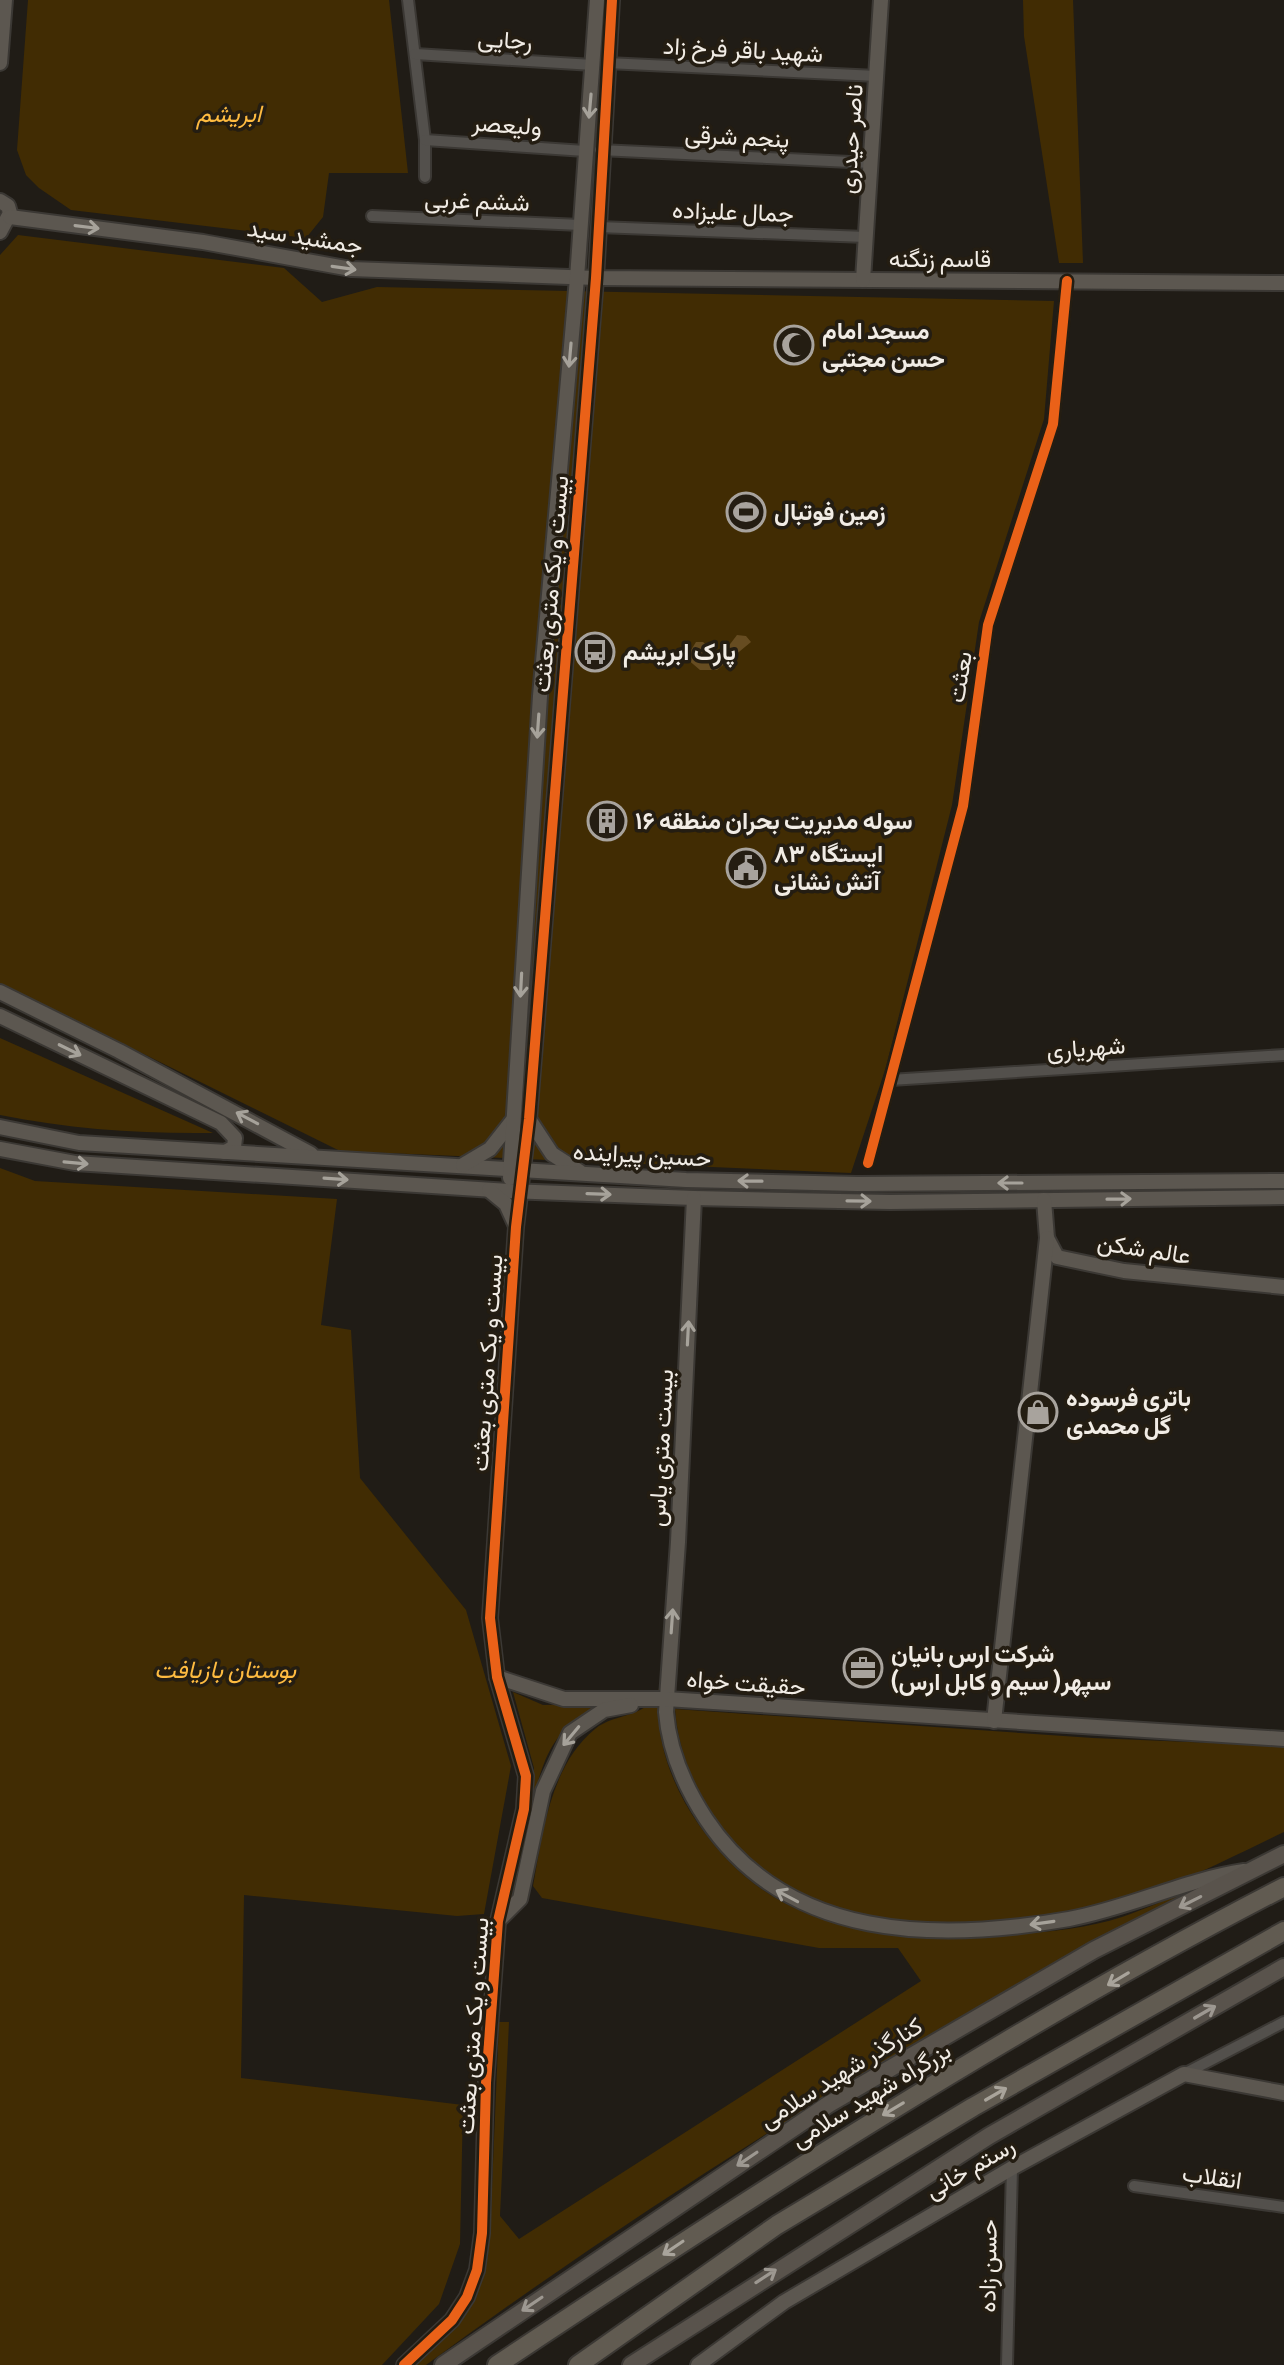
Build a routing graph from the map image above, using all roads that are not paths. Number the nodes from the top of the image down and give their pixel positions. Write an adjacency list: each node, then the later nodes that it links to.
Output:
1 (5, 0): 7 (street)
2 (408, 0): 6 (street)
3 (597, 0): 8 (street, بیست و یک متری بعثت)
4 (612, 0): 8 (street, بیست و یک متری بعثت)
5 (881, 0): 9 (street, ناصر حیدری)
6 (415, 54): 8 (street, رجایی); 10 (street)
7 (0, 60)
8 (600, 64): 9 (street, شهید باقر فرخ زاد); 11 (street, بیست و یک متری بعثت)
9 (877, 76): 12 (street, ناصر حیدری)
10 (425, 140): 11 (street, ولیعصر); 13 (street)
11 (593, 150): 12 (street, پنجم شرقی); 17 (street, بیست و یک متری بعثت); 18 (street, بیست و یک متری بعثت)
12 (871, 163): 19 (street, ناصر حیدری)
13 (425, 177)
14 (0, 191): 16 (street)
15 (372, 216): 17 (street, ششم غربی)
16 (4, 217): 20 (street, جمشید سید, one-way to 20)
17 (581, 225): 20 (street, بیست و یک متری بعثت)
18 (598, 227): 19 (street, جمال علیزاده); 21 (street, بیست و یک متری بعثت)
19 (866, 237): 22 (street, ناصر حیدری)
20 (577, 278): 21 (street, جمشید سید); 29 (street, بیست و یک متری بعثت, one-way to 29)
21 (596, 278): 22 (street, قاسم زنگنه); 29 (street, بیست و یک متری بعثت)
22 (863, 280): 23 (street, قاسم زنگنه)
23 (1067, 281): 24 (street, قاسم زنگنه); 28 (street, بعثت)
24 (1284, 283)
25 (0, 992): 33 (street, one-way to 25)
26 (0, 1016): 32 (street, one-way to 32)
27 (1284, 1055): 28 (street, شهریاری)
28 (890, 1080): 34 (street, بعثت)
29 (522, 1118): 35 (street); 36 (street, بیست و یک متری بعثت); 37 (street)
30 (0, 1127): 32 (street, حسین پیراینده)
31 (0, 1149): 39 (street, حسین پیراینده, one-way to 39)
32 (225, 1152): 33 (street, حسین پیراینده)
33 (315, 1156): 35 (street, حسین پیراینده)
34 (868, 1163)
35 (457, 1167): 36 (street, حسین پیراینده)
36 (517, 1170): 37 (street, حسین پیراینده); 40 (street, بیست و یک متری بعثت)
37 (595, 1177): 38 (street, حسین پیراینده, one-way to 37)
38 (1284, 1181)
39 (488, 1189): 40 (street, حسین پیراینده); 44 (street)
40 (515, 1191): 42 (street, حسین پیراینده, one-way to 42); 44 (street, بیست و یک متری بعثت)
41 (1284, 1197): 43 (street, حسین پیراینده, one-way to 41)
42 (694, 1198): 43 (street, حسین پیراینده, one-way to 43); 48 (street, بیست متری یاس, one-way to 42)
43 (1044, 1200): 45 (street)
44 (516, 1227): 47 (street, بیست و یک متری بعثت)
45 (1047, 1238): 46 (street, عالم شکن); 49 (street)
46 (1284, 1287)
47 (497, 1677): 48 (street, حقیقت خواه); 54 (street, بیست و یک متری بعثت)
48 (666, 1699): 49 (street, حقیقت خواه); 52 (street, بیست متری یاس, one-way to 48); 54 (street, one-way to 54)
49 (994, 1721): 50 (street, حقیقت خواه)
50 (1284, 1739)
51 (1284, 1854): 52 (main road, کنارگذر شهید سلامی)
52 (1253, 1870): 66 (main road, کنارگذر شهید سلامی, one-way to 66)
53 (1284, 1887): 67 (highway, بزرگراه شهید سلامی, one-way to 67)
54 (498, 1921): 65 (street, بیست و یک متری بعثت)
55 (1284, 1931): 68 (highway, one-way to 55)
56 (1284, 1967): 58 (main road)
57 (1284, 1977): 58 (main road)
58 (1240, 1992): 69 (main road, one-way to 58)
59 (1284, 2022): 60 (street)
60 (1184, 2074): 61 (street); 62 (street, رستم خانی)
61 (1284, 2093)
62 (1012, 2168): 70 (street, رستم خانی); 71 (street, حسن زاده)
63 (1134, 2186): 64 (street, انقلاب)
64 (1284, 2207)
65 (404, 2365)
66 (443, 2365)
67 (497, 2365)
68 (578, 2365)
69 (631, 2365)
70 (698, 2365)
71 (1007, 2365)

